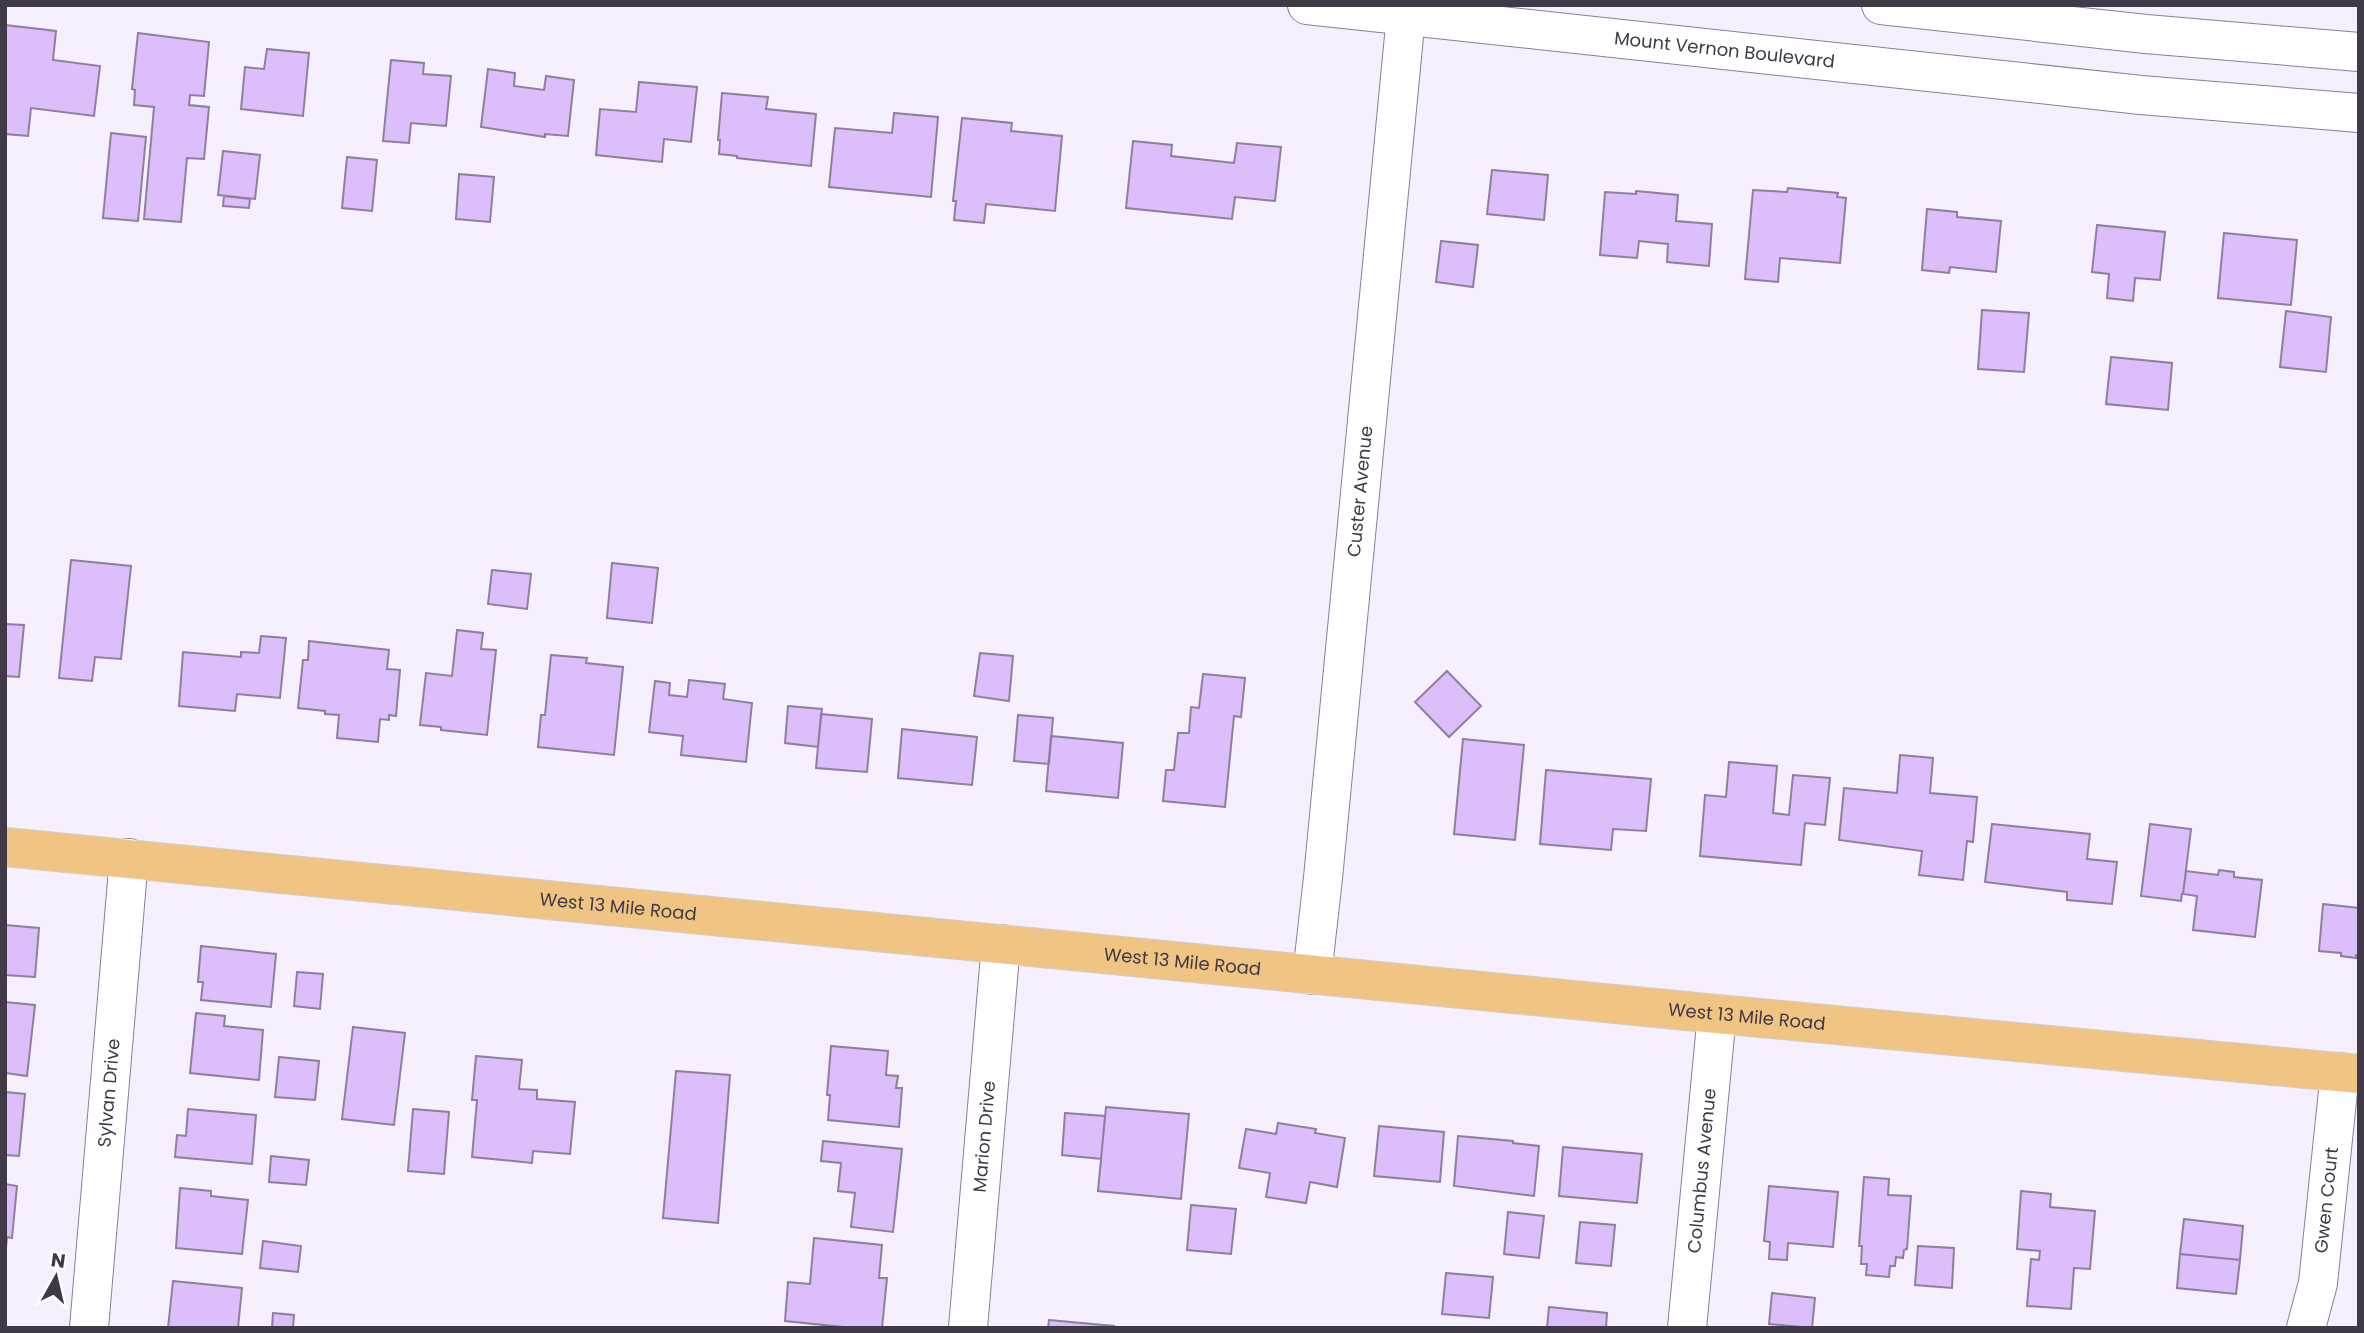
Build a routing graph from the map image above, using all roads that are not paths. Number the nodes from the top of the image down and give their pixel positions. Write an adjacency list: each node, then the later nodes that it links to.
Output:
1 (1307, 5): 3 (street, Mount Vernon Boulevard)
2 (1881, 5): 4 (street)
3 (1406, 10): 6 (street, Mount Vernon Boulevard); 11 (street, Custer Avenue)
4 (2146, 34): 5 (street); 6 (street)
5 (2359, 52)
6 (2141, 95): 7 (street, Mount Vernon Boulevard)
7 (2359, 113)
8 (5, 847): 9 (main road, West 13 Mile Road)
9 (129, 858): 10 (main road, West 13 Mile Road); 14 (street, Sylvan Drive)
10 (1001, 944): 11 (main road, West 13 Mile Road); 15 (street, Marion Drive)
11 (1312, 975): 12 (main road, West 13 Mile Road)
12 (1717, 1014): 13 (main road, West 13 Mile Road); 16 (street, Columbus Avenue)
13 (2350, 1073): 17 (street, Gwen Court)
14 (89, 1328)
15 (968, 1328)
16 (1687, 1328)
17 (2306, 1328)

